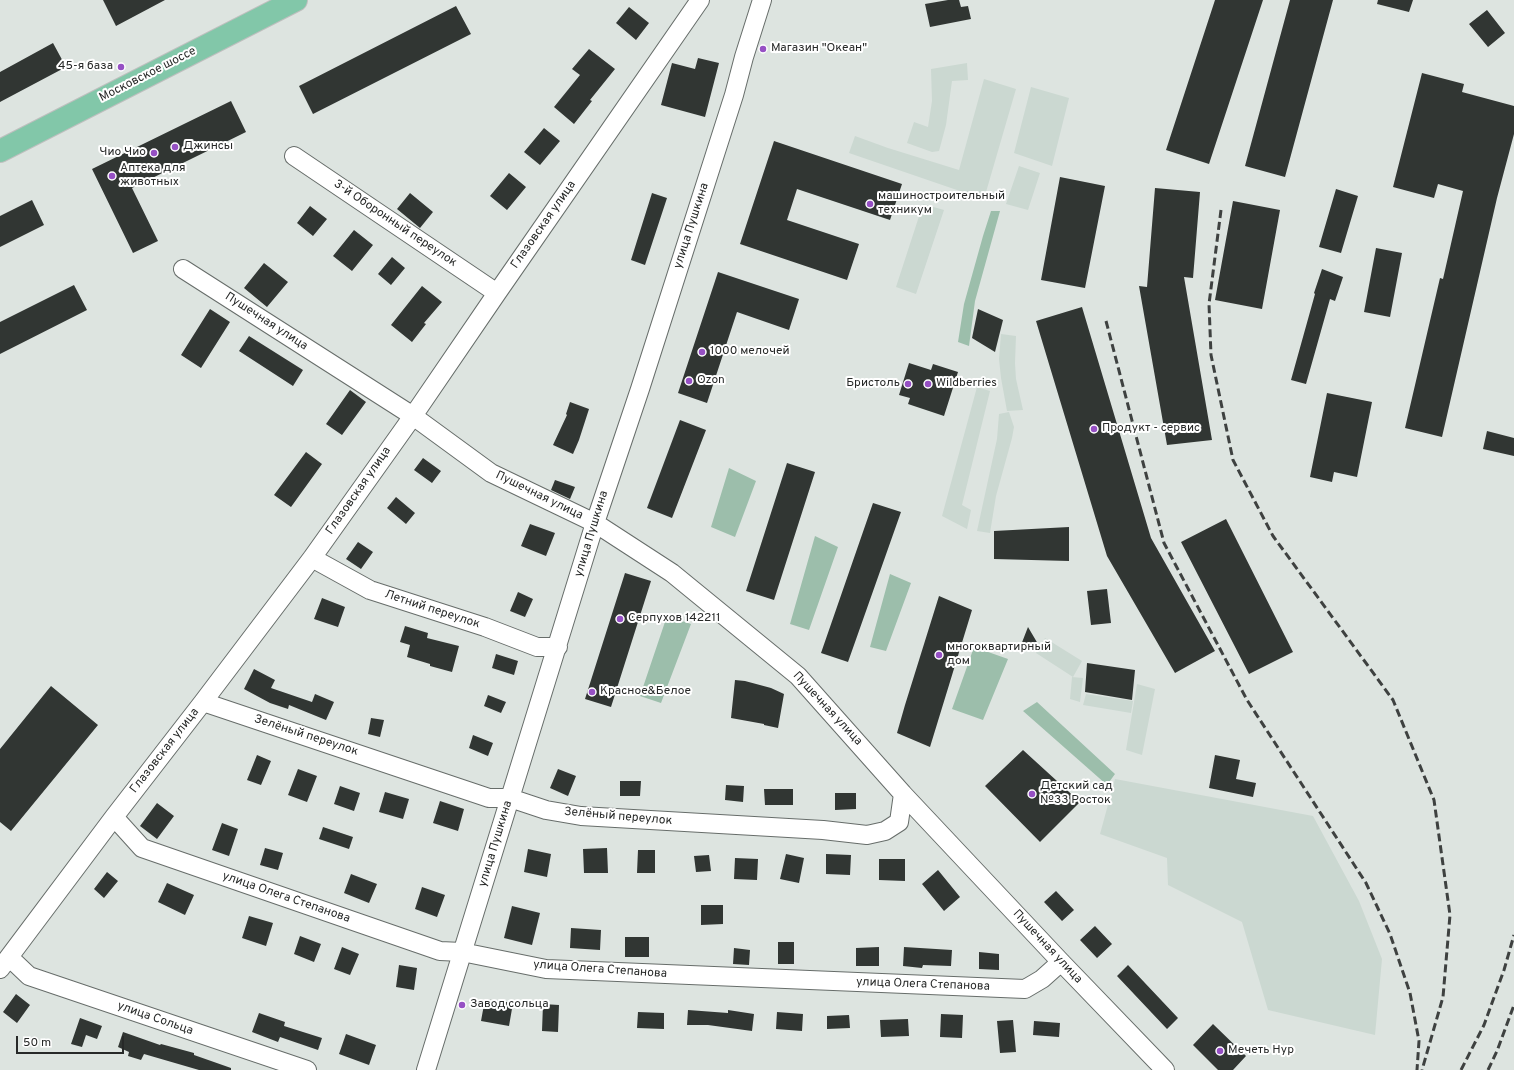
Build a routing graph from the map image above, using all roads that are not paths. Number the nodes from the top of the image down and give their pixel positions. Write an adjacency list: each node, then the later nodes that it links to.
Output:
1 (296, 0): 4 (main road, Московское шоссе)
2 (700, 0): 7 (street, Глазовская улица)
3 (762, 0): 9 (street, улица Пушкина)
4 (0, 150)
5 (294, 156): 7 (street, 3-й Оборонный переулок)
6 (183, 269): 8 (street, Пушечная улица)
7 (497, 293): 8 (street, Глазовская улица)
8 (413, 416): 9 (street, Пушечная улица); 10 (street, Глазовская улица)
9 (595, 524): 11 (street, улица Пушкина); 13 (street, Пушечная улица)
10 (312, 558): 11 (street, Летний переулок); 12 (street, Глазовская улица)
11 (558, 647): 14 (street, улица Пушкина)
12 (203, 702): 14 (street, Зелёный переулок); 15 (street, Глазовская улица)
13 (903, 794): 14 (street, Зелёный переулок); 17 (street, Пушечная улица)
14 (510, 798): 16 (street, улица Пушкина)
15 (114, 817): 16 (street, улица Олега Степанова); 18 (street, Глазовская улица)
16 (462, 952): 17 (street, улица Олега Степанова); 20 (street, улица Пушкина)
17 (1061, 962): 21 (street, Пушечная улица)
18 (4, 963): 19 (street, улица Сольца)
19 (307, 1070)
20 (426, 1070)
21 (1165, 1070)

